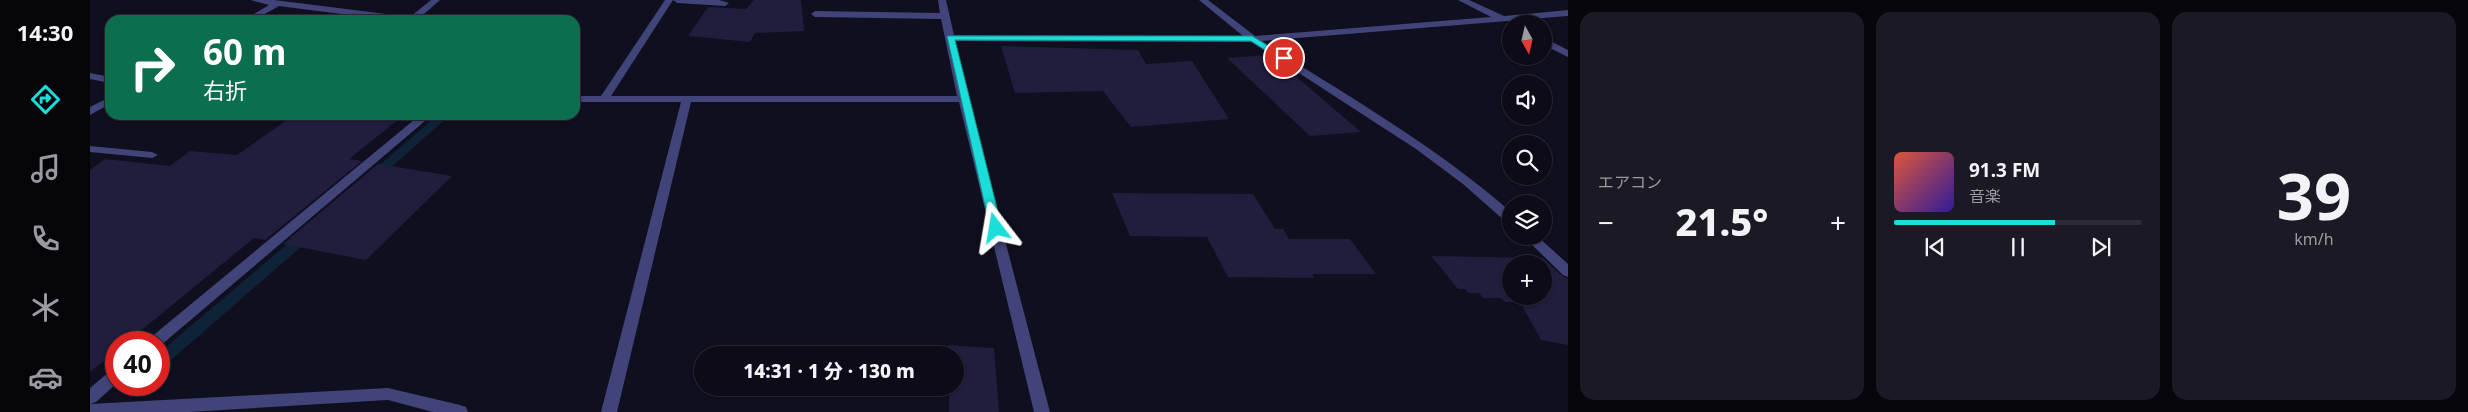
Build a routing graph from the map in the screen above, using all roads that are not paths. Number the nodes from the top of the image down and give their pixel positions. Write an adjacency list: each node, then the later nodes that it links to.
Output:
1 (254, 0): 9 (street)
2 (436, 0): 14 (street)
3 (669, 0): 25 (street)
4 (677, 0): 8 (street)
5 (942, 0): 16 (street)
6 (1203, 0): 20 (street)
7 (1462, 0): 17 (street)
8 (724, 3)
9 (276, 4): 12 (street); 13 (street)
10 (1568, 13): 15 (street)
11 (814, 14): 16 (street)
12 (257, 15)
13 (369, 15)
14 (417, 15)
15 (1552, 15)
16 (946, 16): 19 (street)
17 (1502, 19)
18 (1502, 22): 20 (street)
19 (950, 38): 20 (street); 28 (street)
20 (1252, 39): 34 (street)
21 (1552, 45): 22 (street)
22 (1568, 54)
23 (90, 76): 24 (street)
24 (105, 79)
25 (604, 98): 26 (street); 27 (street)
26 (687, 98): 28 (street); 42 (street)
27 (580, 99)
28 (963, 100): 43 (street)
29 (105, 103): 30 (street)
30 (90, 112)
31 (421, 120): 37 (street)
32 (90, 149): 33 (street)
33 (152, 155)
34 (1502, 211)
35 (1540, 245): 36 (street)
36 (1568, 272)
37 (168, 331)
38 (105, 384): 39 (street)
39 (90, 397)
40 (90, 410): 41 (street)
41 (460, 412)
42 (609, 412)
43 (1042, 412)

